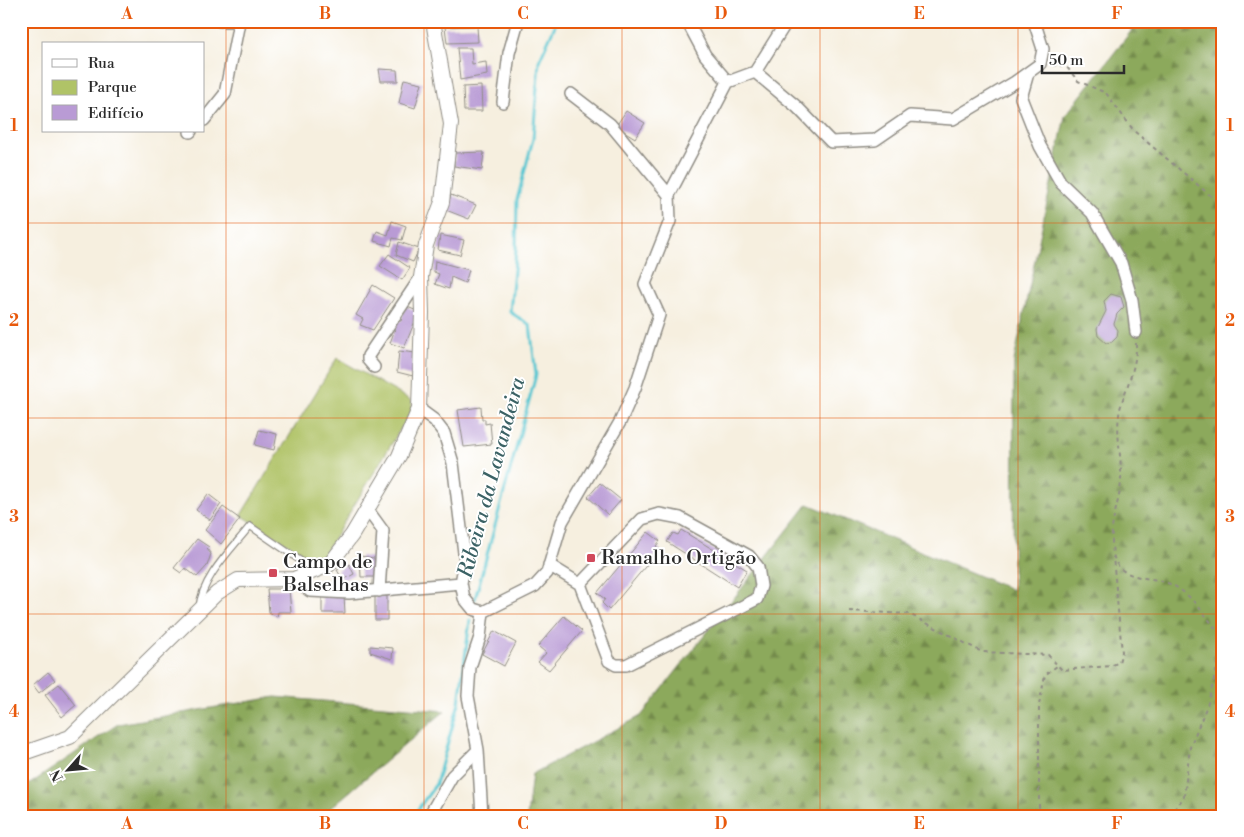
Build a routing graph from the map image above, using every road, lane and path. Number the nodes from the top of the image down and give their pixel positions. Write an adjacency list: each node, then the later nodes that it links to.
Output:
1 (220, 21): 2 (street)
2 (240, 21): 14 (street)
3 (433, 21): 18 (street)
4 (518, 21): 13 (street)
5 (688, 21): 11 (street)
6 (787, 21): 9 (street)
7 (1034, 21): 8 (street)
8 (1040, 64): 10 (street); 16 (path)
9 (755, 72): 10 (street); 11 (street)
10 (1028, 73): 19 (street)
11 (728, 82): 15 (street)
12 (571, 94): 15 (street)
13 (503, 102)
14 (205, 119)
15 (669, 195): 25 (street)
16 (1218, 202): 17 (path); 20 (path)
17 (1223, 203)
18 (421, 277): 21 (street); 22 (street)
19 (1136, 332): 24 (path)
20 (1223, 360)
21 (374, 367)
22 (419, 409): 23 (street); 28 (street)
23 (367, 509): 26 (street); 30 (street)
24 (1113, 557): 34 (path); 36 (path)
25 (549, 565): 29 (street); 33 (street)
26 (316, 571): 27 (street); 32 (lane)
27 (294, 579): 30 (street); 32 (street)
28 (460, 582): 30 (street); 33 (street)
29 (580, 584): 29 (street)
30 (379, 591)
31 (849, 610): 36 (path)
32 (198, 612): 38 (street)
33 (483, 612): 37 (street)
34 (1223, 638)
35 (1223, 643): 42 (path)
36 (1057, 666): 41 (path)
37 (478, 750): 39 (street); 40 (street)
38 (21, 754)
39 (429, 816)
40 (482, 816)
41 (1039, 816)
42 (1169, 816)

